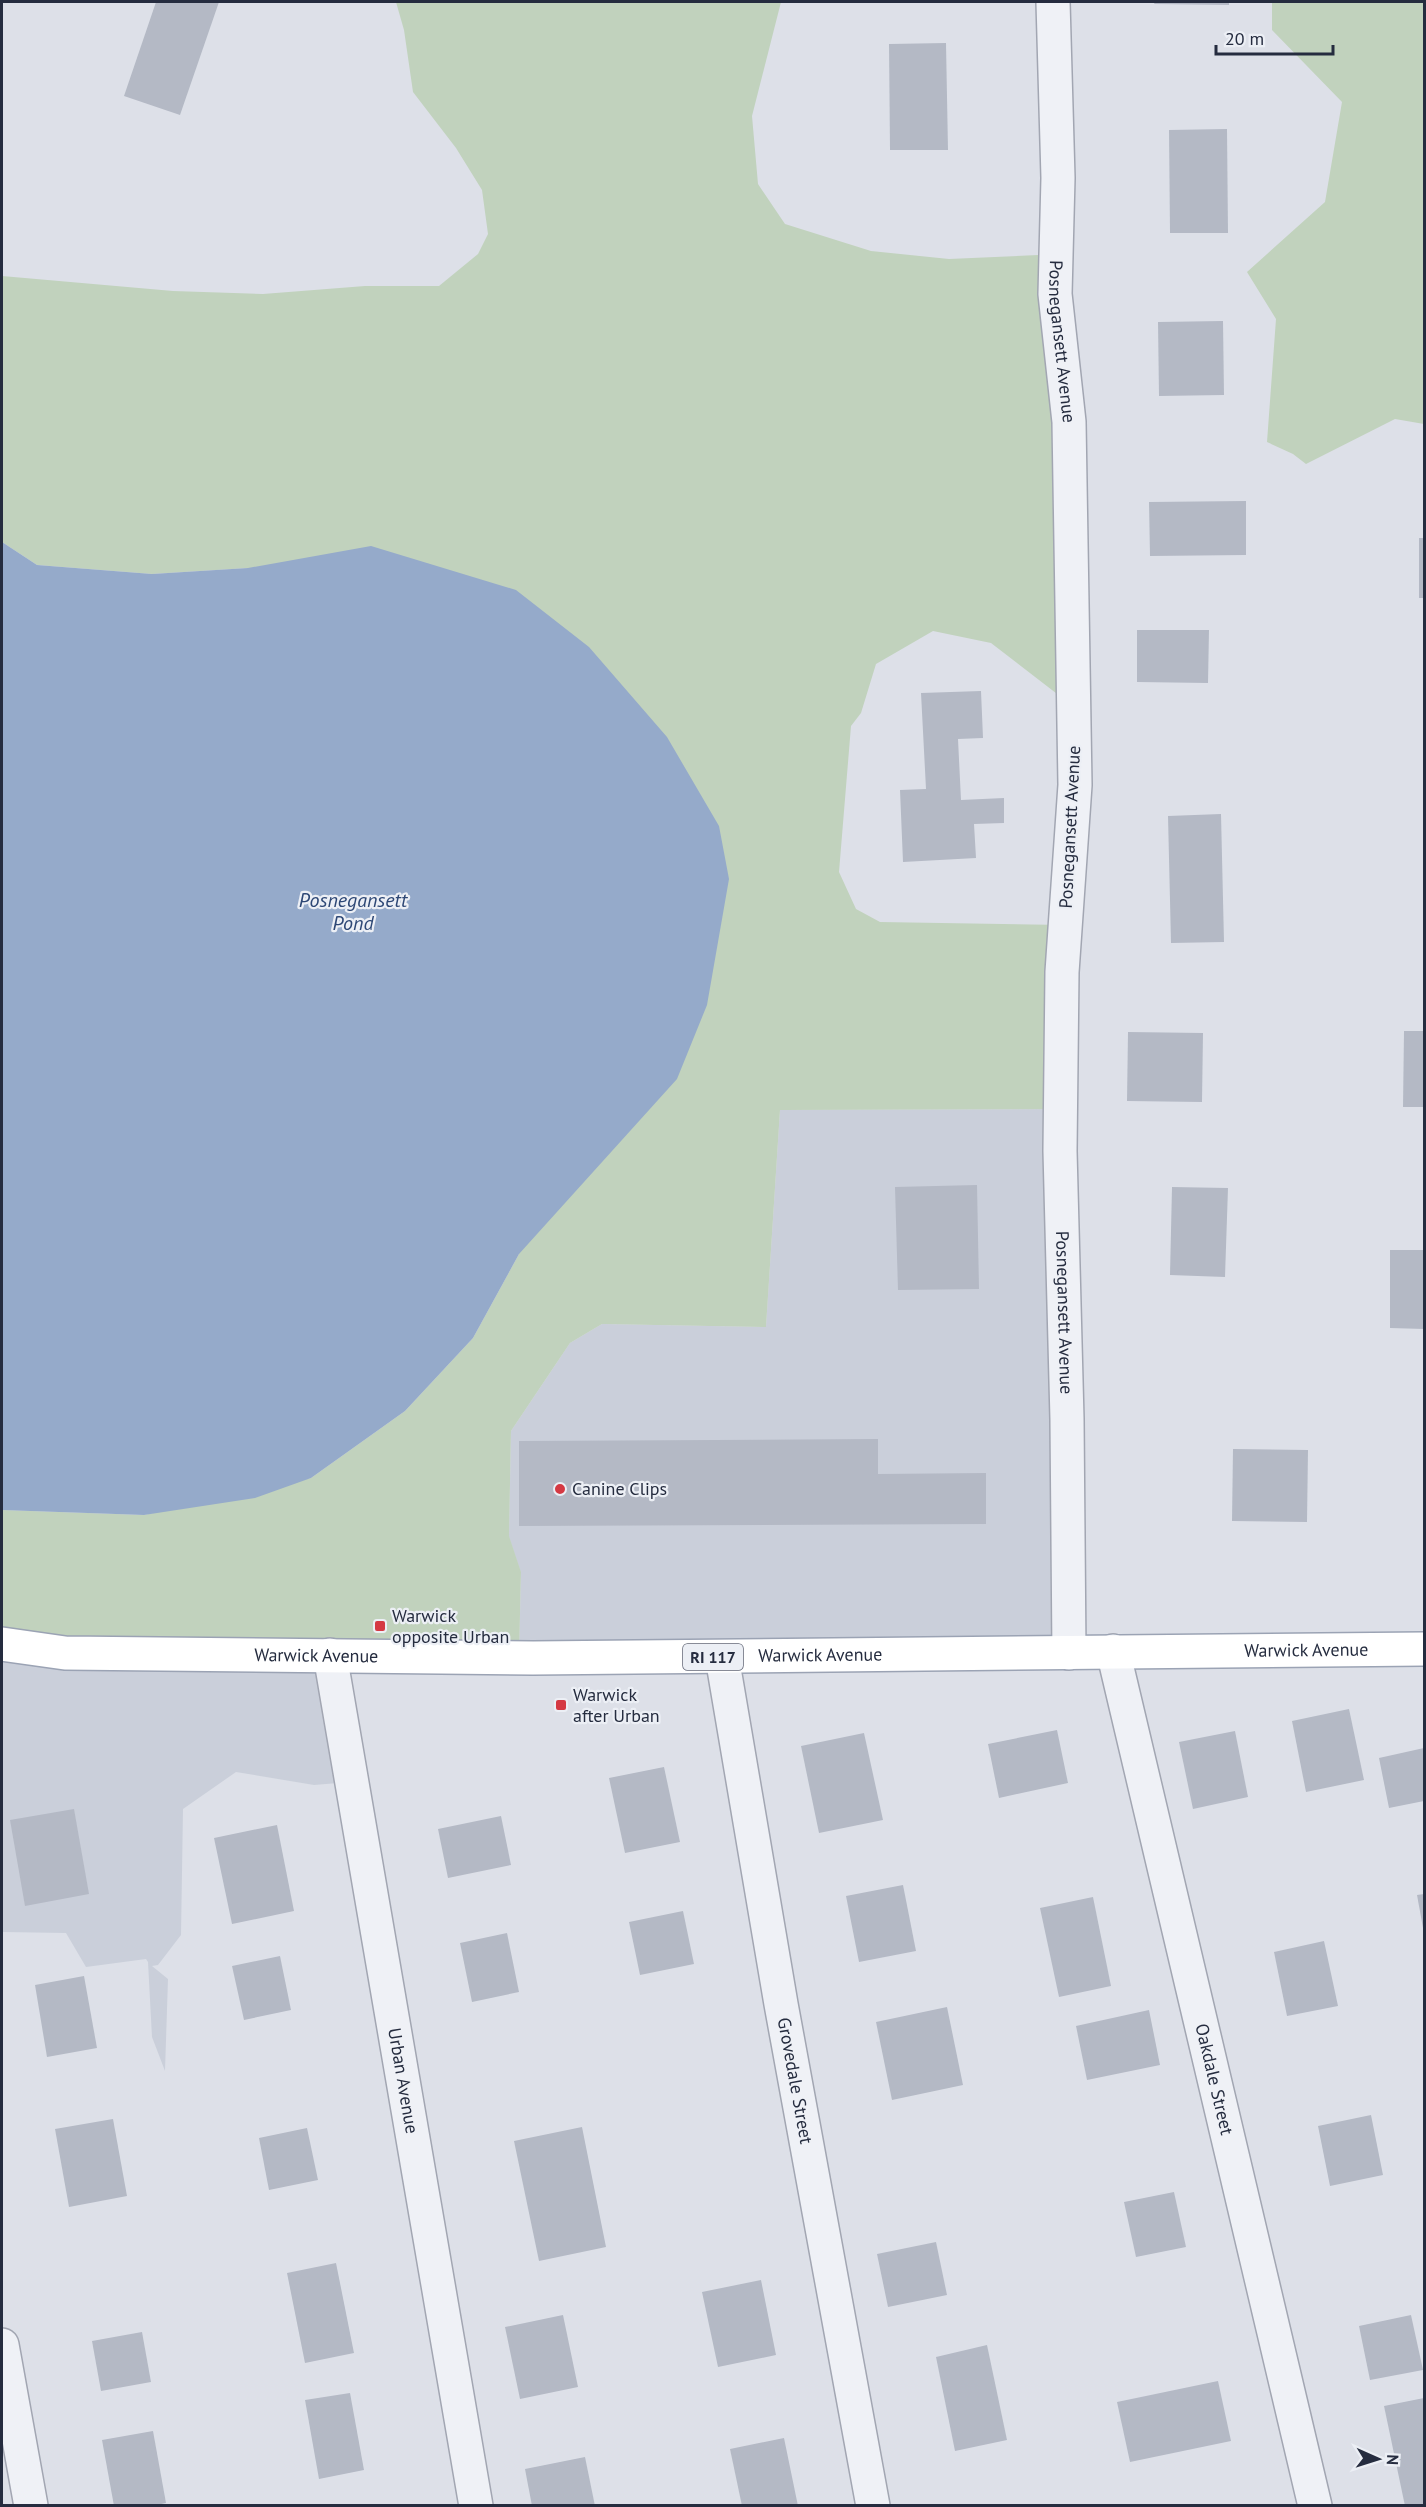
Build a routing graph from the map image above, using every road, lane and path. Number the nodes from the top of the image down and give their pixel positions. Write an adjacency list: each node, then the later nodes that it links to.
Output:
1 (1053, 2): 5 (street, Posnegansett Avenue)
2 (2, 1644): 6 (main road, Warwick Avenue / RI 117)
3 (1425, 1649): 4 (main road, Warwick Avenue / RI 117)
4 (1113, 1651): 5 (main road, Warwick Avenue / RI 117); 12 (street, Oakdale Street)
5 (1069, 1653): 7 (main road, Warwick Avenue / RI 117)
6 (330, 1655): 7 (main road, Warwick Avenue / RI 117); 10 (street, Urban Avenue)
7 (722, 1657): 11 (street, Grovedale Street)
8 (2, 2345): 9 (street)
9 (31, 2505)
10 (476, 2505)
11 (873, 2505)
12 (1316, 2505)

